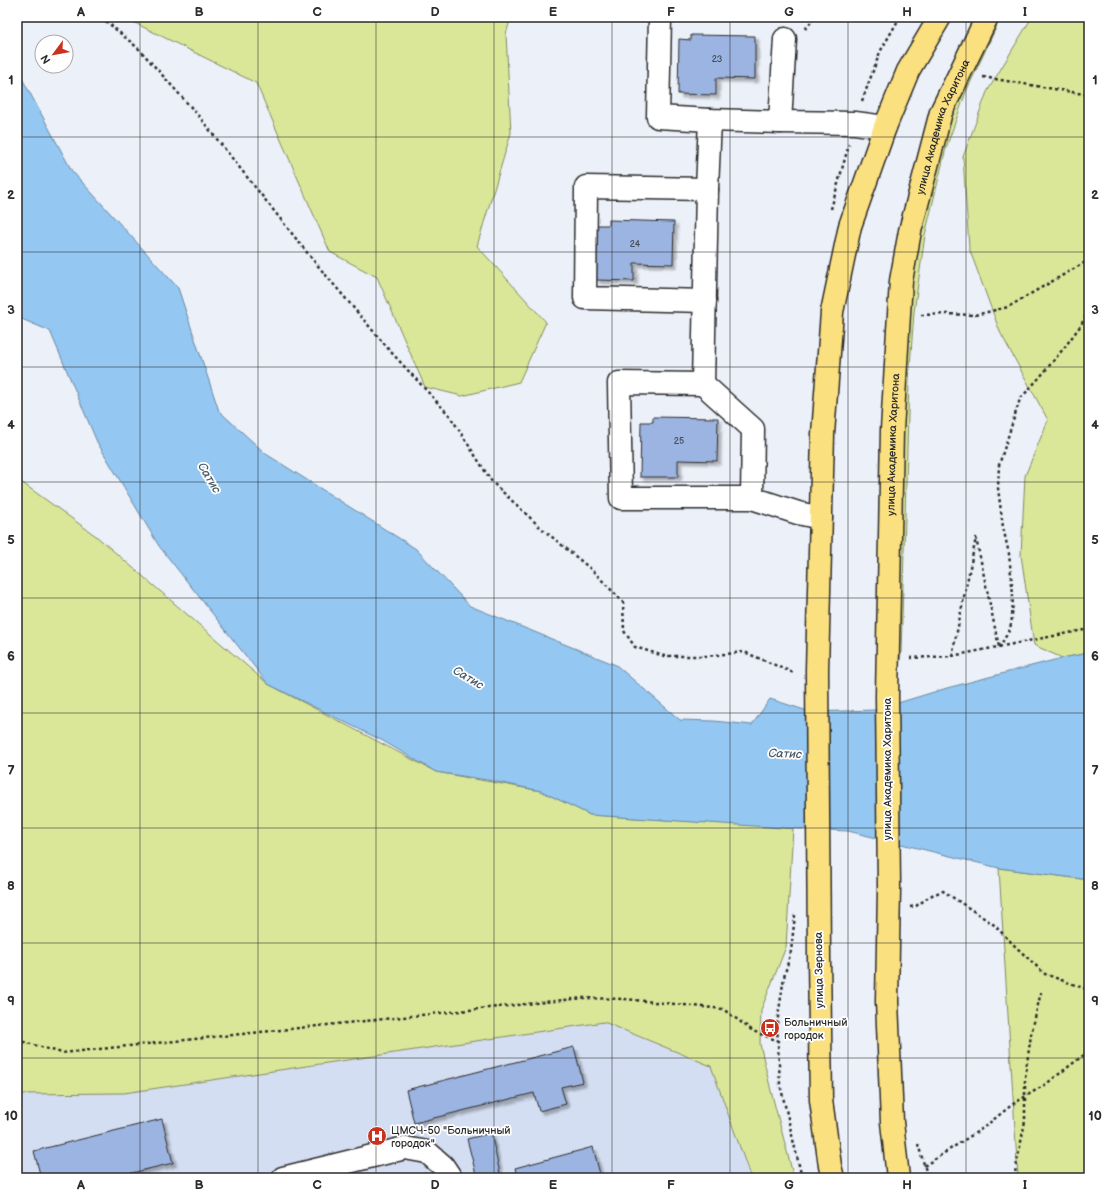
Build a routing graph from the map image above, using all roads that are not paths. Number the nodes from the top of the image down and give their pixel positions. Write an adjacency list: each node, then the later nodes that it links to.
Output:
1 (660, 17): 5 (lane)
2 (940, 17): 7 (main road)
3 (987, 17): 16 (main road, улица Академика Харитона)
4 (785, 39): 6 (lane)
5 (710, 120): 6 (lane); 8 (lane)
6 (780, 122): 7 (lane)
7 (885, 127): 12 (main road)
8 (707, 189): 9 (lane); 9 (lane)
9 (705, 302): 10 (lane)
10 (703, 384): 11 (lane); 11 (lane)
11 (752, 498): 12 (lane)
12 (821, 518): 13 (main road, улица Зернова)
13 (833, 1174)
14 (283, 1178): 15 (lane)
15 (451, 1178)
16 (898, 1178)

